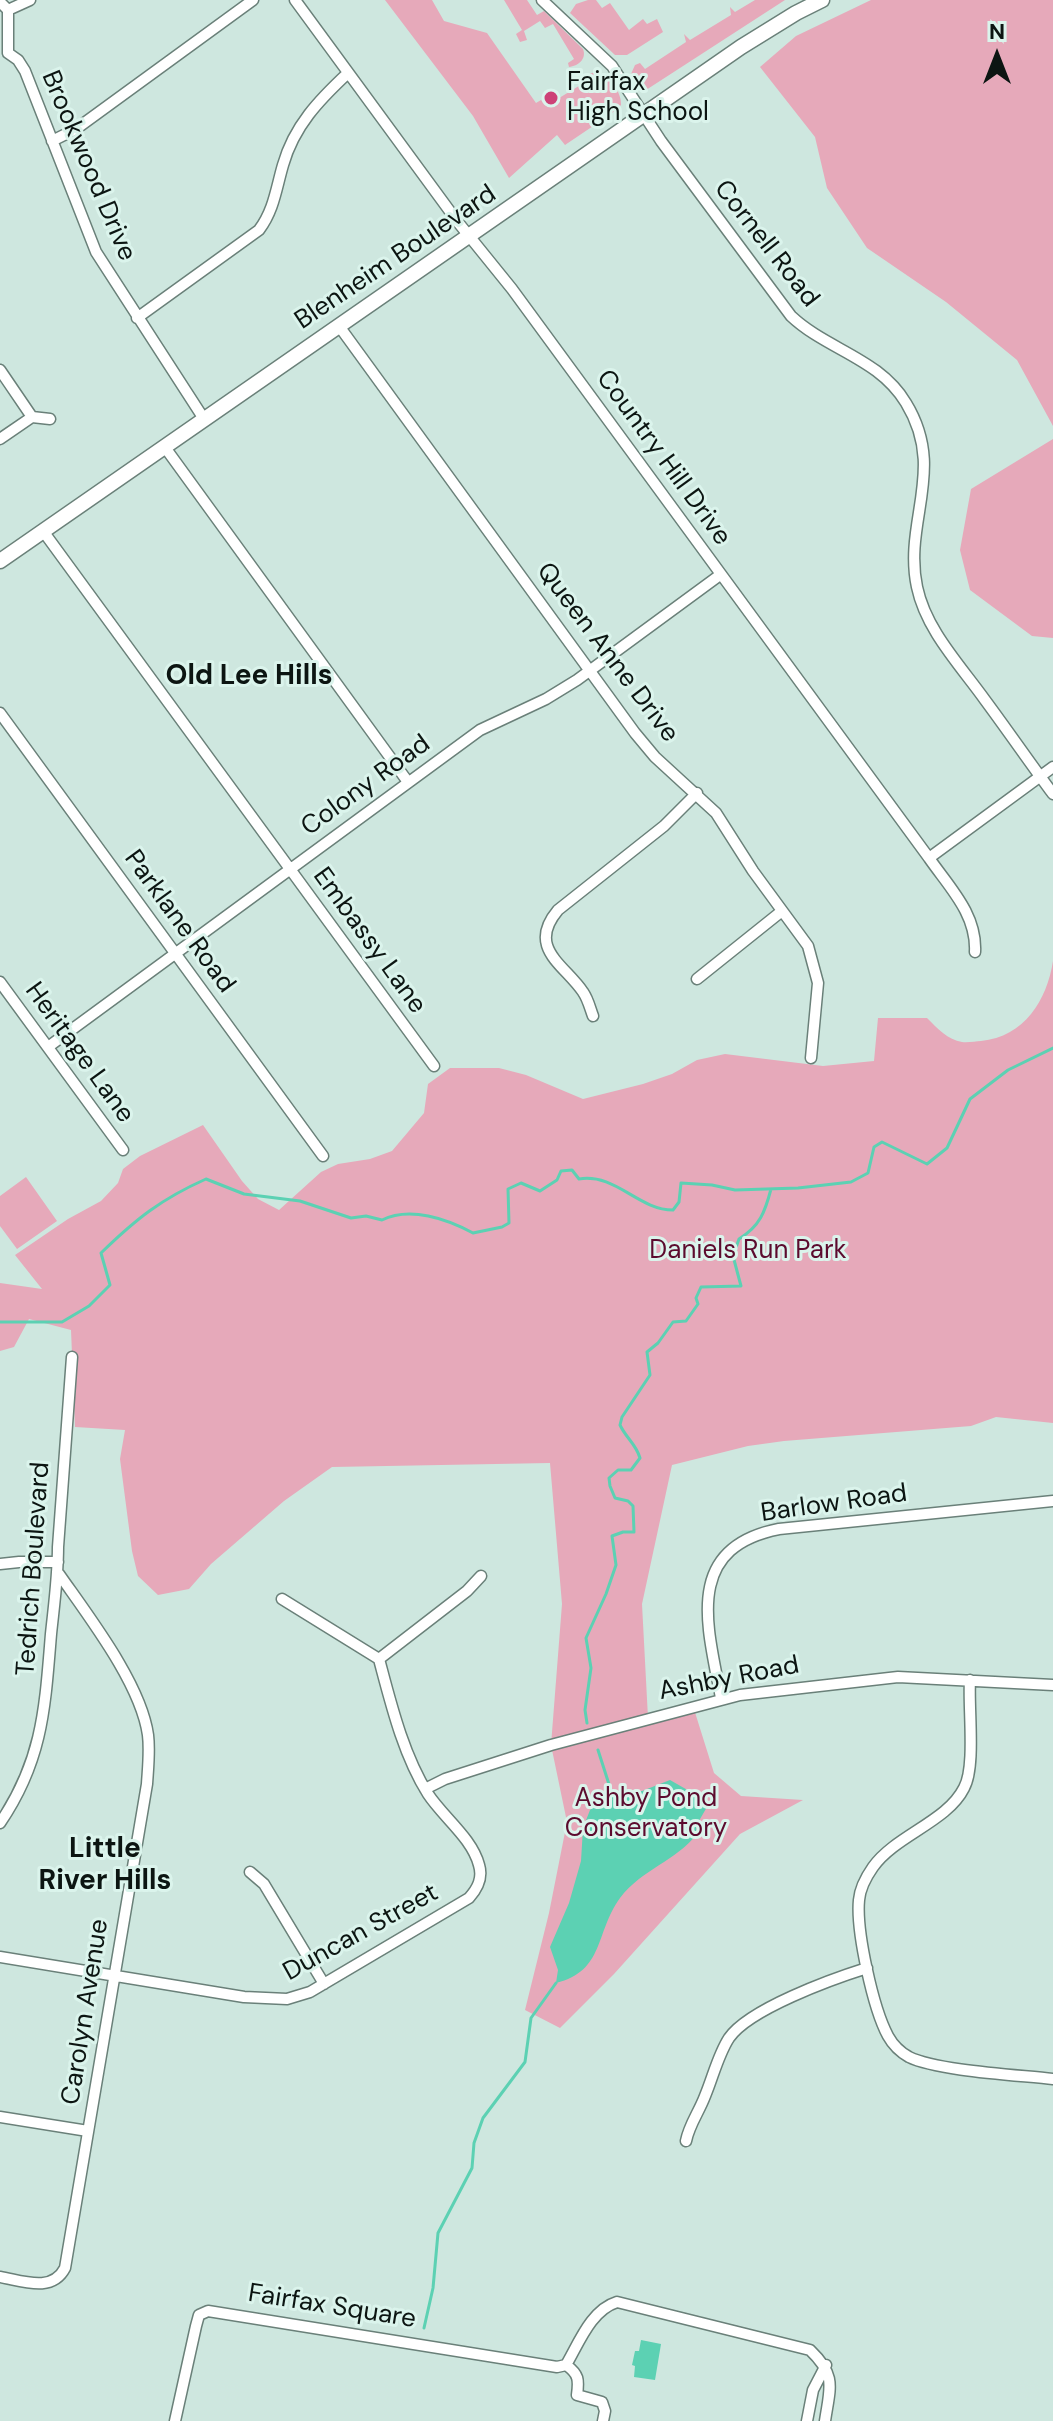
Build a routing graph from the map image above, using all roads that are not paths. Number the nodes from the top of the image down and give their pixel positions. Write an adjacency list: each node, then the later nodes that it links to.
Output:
1 (30, 0): 6 (street)
2 (253, 0): 10 (street)
3 (295, 0): 8 (street, Country Hill Drive)
4 (542, 0): 9 (street, Cornell Road)
5 (822, 0): 9 (main road, Blenheim Boulevard)
6 (4, 6): 7 (street)
7 (4, 56): 10 (street, Brookwood Drive)
8 (348, 73): 11 (street, Country Hill Drive); 12 (street)
9 (645, 116): 11 (main road, Blenheim Boulevard); 26 (street, Cornell Road)
10 (52, 141): 12 (street, Brookwood Drive)
11 (470, 236): 13 (main road, Blenheim Boulevard); 22 (street, Country Hill Drive)
12 (137, 318): 17 (street, Brookwood Drive)
13 (339, 326): 17 (main road, Blenheim Boulevard); 23 (street, Queen Anne Drive)
14 (0, 370): 15 (street)
15 (32, 417): 16 (street); 18 (street)
16 (50, 419)
17 (204, 419): 19 (main road, Blenheim Boulevard)
18 (0, 439)
19 (164, 446): 20 (main road, Blenheim Boulevard); 27 (street)
20 (43, 531): 21 (main road, Blenheim Boulevard); 31 (street, Embassy Lane)
21 (0, 561)
22 (720, 575): 23 (street, Colony Road); 30 (street, Country Hill Drive)
23 (589, 670): 27 (street, Colony Road); 28 (street, Queen Anne Drive)
24 (0, 713): 34 (street, Parklane Road)
25 (1053, 767): 26 (street)
26 (1040, 776): 29 (street, Cornell Road); 30 (street)
27 (408, 782): 31 (street, Colony Road)
28 (697, 793): 32 (street, Queen Anne Drive); 37 (street)
29 (1053, 794)
30 (929, 858): 33 (street, Country Hill Drive)
31 (290, 869): 34 (street, Colony Road); 40 (street, Embassy Lane)
32 (782, 911): 35 (street); 39 (street, Queen Anne Drive)
33 (975, 952)
34 (175, 953): 38 (street, Colony Road); 42 (street, Parklane Road)
35 (697, 979)
36 (0, 982): 38 (street, Heritage Lane)
37 (593, 1016)
38 (48, 1047): 41 (street, Heritage Lane)
39 (811, 1058)
40 (434, 1066)
41 (123, 1150)
42 (323, 1156)
43 (72, 1357): 45 (street, Tedrich Boulevard)
44 (1053, 1501): 53 (street, Barlow Road)
45 (58, 1562): 46 (street); 47 (street, Tedrich Boulevard)
46 (0, 1564)
47 (59, 1574): 55 (street, Tedrich Boulevard); 59 (street, Carolyn Avenue)
48 (481, 1576): 50 (street)
49 (282, 1599): 50 (street)
50 (379, 1659): 54 (street)
51 (970, 1680): 52 (street, Ashby Road); 53 (street, Ashby Road); 58 (street)
52 (1053, 1685)
53 (721, 1698): 54 (street, Ashby Road)
54 (425, 1789): 60 (street, Duncan Street)
55 (0, 1823)
56 (250, 1872): 60 (street)
57 (0, 1957): 59 (street, Duncan Street)
58 (867, 1968): 61 (street); 64 (street)
59 (114, 1975): 60 (street, Duncan Street); 63 (street, Carolyn Avenue)
60 (324, 1984)
61 (1053, 2079)
62 (0, 2117): 63 (street)
63 (88, 2131): 65 (street, Carolyn Avenue)
64 (686, 2141)
65 (0, 2277)
66 (566, 2365): 67 (street); 68 (street, Fairfax Square); 69 (street)
67 (826, 2365): 70 (street); 71 (street)
68 (175, 2421)
69 (603, 2421)
70 (807, 2421)
71 (825, 2421)

